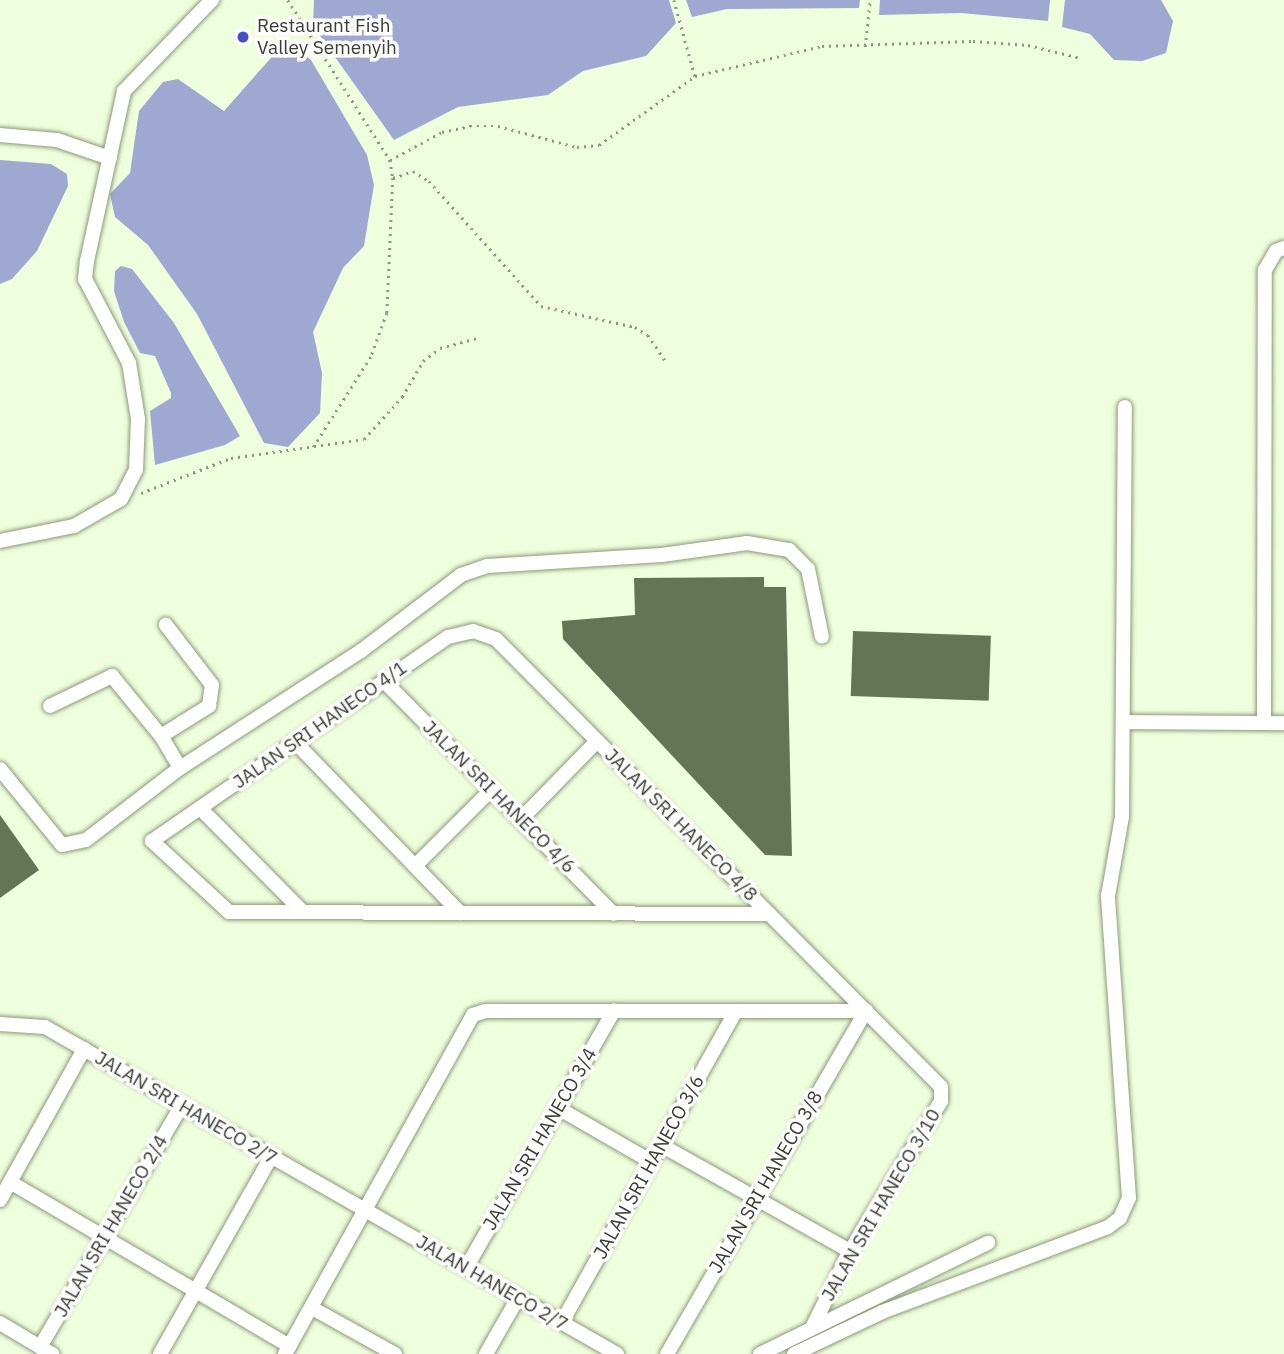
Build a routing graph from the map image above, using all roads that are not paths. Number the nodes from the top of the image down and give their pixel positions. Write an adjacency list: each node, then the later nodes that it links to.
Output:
1 (212, 0): 3 (street)
2 (0, 135): 3 (street)
3 (110, 158): 6 (street)
4 (1284, 248): 13 (street)
5 (1125, 407): 12 (street)
6 (0, 541)
7 (166, 625): 15 (street)
8 (822, 637): 18 (street)
9 (496, 639): 10 (street, JALAN SRI HANECO 4/1); 16 (street, JALAN SRI HANECO 4/8)
10 (384, 681): 17 (street, JALAN SRI HANECO 4/1); 20 (street, JALAN SRI HANECO 4/6)
11 (50, 706): 15 (street)
12 (1123, 722): 13 (street); 60 (street)
13 (1264, 723): 14 (street)
14 (1284, 723)
15 (161, 736): 18 (street)
16 (597, 741): 22 (street); 27 (street, JALAN SRI HANECO 4/8)
17 (295, 742): 21 (street, JALAN SRI HANECO 4/1); 23 (street)
18 (180, 768): 19 (street)
19 (0, 769)
20 (491, 790): 22 (street, JALAN SRI HANECO 4/6); 23 (street)
21 (200, 808): 24 (street); 24 (street, JALAN SRI HANECO 4/1)
22 (521, 819): 26 (street, JALAN SRI HANECO 4/6)
23 (415, 866): 25 (street)
24 (303, 912): 25 (street)
25 (460, 913): 26 (street)
26 (614, 914): 27 (street)
27 (769, 914): 30 (street, JALAN SRI HANECO 4/8)
28 (614, 1011): 29 (street); 34 (street, JALAN SRI HANECO 3/4); 41 (street)
29 (736, 1011): 30 (street); 35 (street, JALAN SRI HANECO 3/6)
30 (866, 1011): 39 (street, JALAN SRI HANECO 3/8); 44 (street, JALAN SRI HANECO 3/10)
31 (0, 1024): 32 (street, JALAN SRI HANECO 2/7)
32 (84, 1049): 33 (street, JALAN SRI HANECO 2/7); 38 (street)
33 (182, 1105): 36 (street, JALAN SRI HANECO 2/7); 42 (street, JALAN SRI HANECO 2/4)
34 (558, 1108): 37 (street); 45 (street, JALAN SRI HANECO 3/4)
35 (661, 1145): 37 (street, JALAN SRI HANECO 3/6); 39 (street)
36 (271, 1157): 41 (street, JALAN SRI HANECO 2/7); 46 (street)
37 (652, 1162): 50 (street, JALAN SRI HANECO 3/6)
38 (10, 1182): 40 (street); 42 (street)
39 (757, 1197): 44 (street); 58 (street, JALAN SRI HANECO 3/8)
40 (0, 1200)
41 (367, 1211): 45 (street, JALAN HANECO 2/7); 48 (street)
42 (104, 1238): 46 (street); 52 (street, JALAN SRI HANECO 2/4)
43 (988, 1243): 51 (street)
44 (850, 1251): 51 (street, JALAN SRI HANECO 3/10)
45 (466, 1268): 47 (street, JALAN HANECO 2/7)
46 (195, 1291): 53 (street); 54 (street)
47 (519, 1298): 50 (street, JALAN HANECO 2/7); 56 (street)
48 (312, 1308): 53 (street); 55 (street)
49 (0, 1322): 52 (street)
50 (562, 1322): 57 (street, JALAN HANECO 2/7)
51 (812, 1328): 59 (street)
52 (46, 1350)
53 (287, 1350)
54 (160, 1354)
55 (395, 1354)
56 (486, 1354)
57 (617, 1354)
58 (667, 1354)
59 (760, 1354)
60 (794, 1354)

